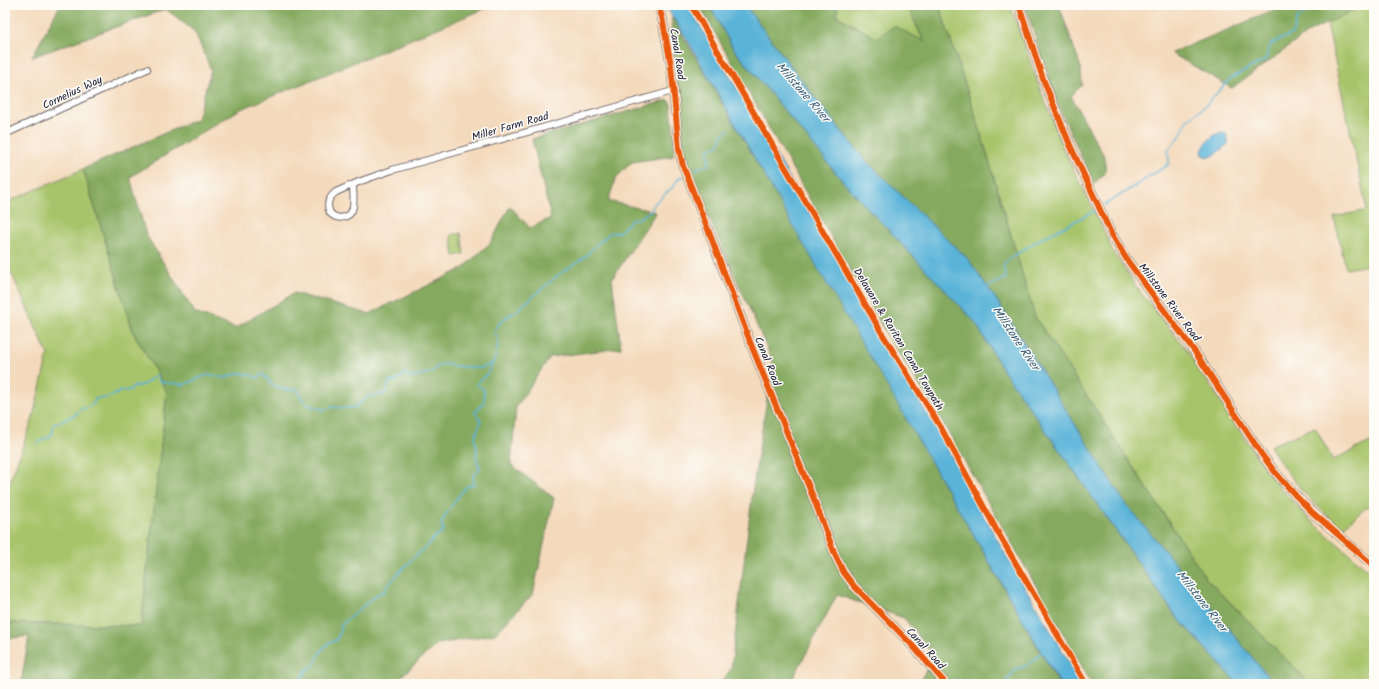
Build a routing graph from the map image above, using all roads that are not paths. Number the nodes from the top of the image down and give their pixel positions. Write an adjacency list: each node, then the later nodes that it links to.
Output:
1 (658, 5): 4 (street, Canal Road)
2 (1019, 5): 7 (street, Millstone River Road)
3 (147, 69): 5 (street, Cornelius Way)
4 (673, 91): 6 (street, Miller Farm Road); 8 (street, Canal Road)
5 (5, 134)
6 (353, 186): 6 (street, Miller Farm Road)
7 (1374, 566)
8 (946, 684)

